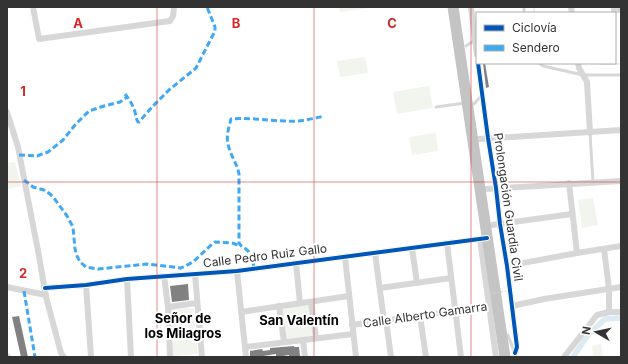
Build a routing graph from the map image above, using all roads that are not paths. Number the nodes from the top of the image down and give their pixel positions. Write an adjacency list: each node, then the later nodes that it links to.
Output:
1 (33, 7): 2 (street)
2 (174, 7)
3 (453, 7): 14 (highway)
4 (460, 7): 6 (highway)
5 (471, 7): 6 (street)
6 (470, 43): 7 (street); 14 (highway)
7 (476, 53)
8 (478, 64): 13 (street, Prolongación Guardia Civil)
9 (540, 64): 11 (lane)
10 (578, 64): 11 (street)
11 (583, 75): 12 (lane); 18 (street)
12 (621, 75)
13 (482, 95): 14 (lane); 19 (street, Prolongación Guardia Civil)
14 (471, 103): 15 (lane); 19 (highway); 26 (highway)
15 (436, 107)
16 (7, 112): 47 (street)
17 (621, 130): 18 (street)
18 (590, 133): 19 (street); 21 (lane)
19 (484, 138): 23 (highway)
20 (621, 180): 21 (street)
21 (593, 182): 22 (street)
22 (569, 183): 23 (street); 24 (street)
23 (491, 188): 25 (highway)
24 (572, 214): 25 (street); 32 (street)
25 (496, 225): 35 (street, Prolongación Guardia Civil); 64 (highway)
26 (484, 238): 27 (street, Calle Pedro Ruiz Gallo); 52 (highway)
27 (447, 243): 29 (street, Calle Pedro Ruiz Gallo); 39 (street)
28 (621, 246): 30 (street)
29 (412, 248): 31 (street, Calle Pedro Ruiz Gallo); 41 (street)
30 (604, 249): 32 (street); 46 (street)
31 (375, 253): 33 (street, Calle Pedro Ruiz Gallo); 45 (street)
32 (577, 253): 35 (street)
33 (345, 257): 34 (street, Calle Pedro Ruiz Gallo); 48 (street)
34 (296, 263): 36 (street, Calle Pedro Ruiz Gallo); 51 (street)
35 (507, 266): 54 (street, Prolongación Guardia Civil)
36 (237, 271): 37 (street, Calle Pedro Ruiz Gallo); 57 (street)
37 (195, 274): 38 (street, Calle Pedro Ruiz Gallo); 50 (street)
38 (164, 276): 40 (street, Calle Pedro Ruiz Gallo); 55 (street)
39 (451, 278): 41 (street); 56 (street)
40 (127, 279): 42 (street, Calle Pedro Ruiz Gallo); 72 (street)
41 (417, 283): 45 (street)
42 (86, 285): 47 (street, Calle Pedro Ruiz Gallo); 71 (street)
43 (7, 287): 47 (street, Calle Pedro Ruiz Gallo)
44 (621, 287): 46 (street)
45 (380, 288): 61 (street)
46 (609, 289): 54 (street); 58 (street)
47 (45, 291): 70 (street)
48 (349, 296): 49 (street); 62 (street)
49 (311, 302): 51 (street); 65 (street)
50 (197, 303): 55 (street); 74 (street)
51 (300, 303): 53 (street)
52 (493, 305): 56 (street, Calle Alberto Gamarra); 64 (highway); 81 (street)
53 (279, 306): 57 (street); 67 (street)
54 (512, 306): 69 (street, Prolongación Guardia Civil)
55 (168, 307): 73 (street)
56 (456, 311): 60 (street, Calle Alberto Gamarra); 80 (street)
57 (241, 312): 68 (street)
58 (609, 312): 59 (street); 83 (street)
59 (621, 312)
60 (420, 316): 61 (street, Calle Alberto Gamarra); 79 (street)
61 (385, 321): 62 (street, Calle Alberto Gamarra); 78 (street)
62 (352, 325): 63 (street)
63 (353, 334): 65 (street, Calle Alberto Gamarra); 77 (street)
64 (505, 335): 69 (highway); 82 (lane)
65 (316, 338): 66 (street, Calle Alberto Gamarra)
66 (303, 340): 67 (street, Calle Alberto Gamarra); 76 (street)
67 (284, 342): 68 (street, Calle Alberto Gamarra)
68 (245, 347): 75 (street)
69 (512, 356)
70 (64, 357)
71 (91, 357)
72 (131, 357)
73 (170, 357)
74 (202, 357)
75 (246, 357)
76 (305, 357)
77 (356, 357)
78 (391, 357)
79 (426, 357)
80 (461, 357)
81 (496, 357)
82 (501, 357)
83 (564, 357)

